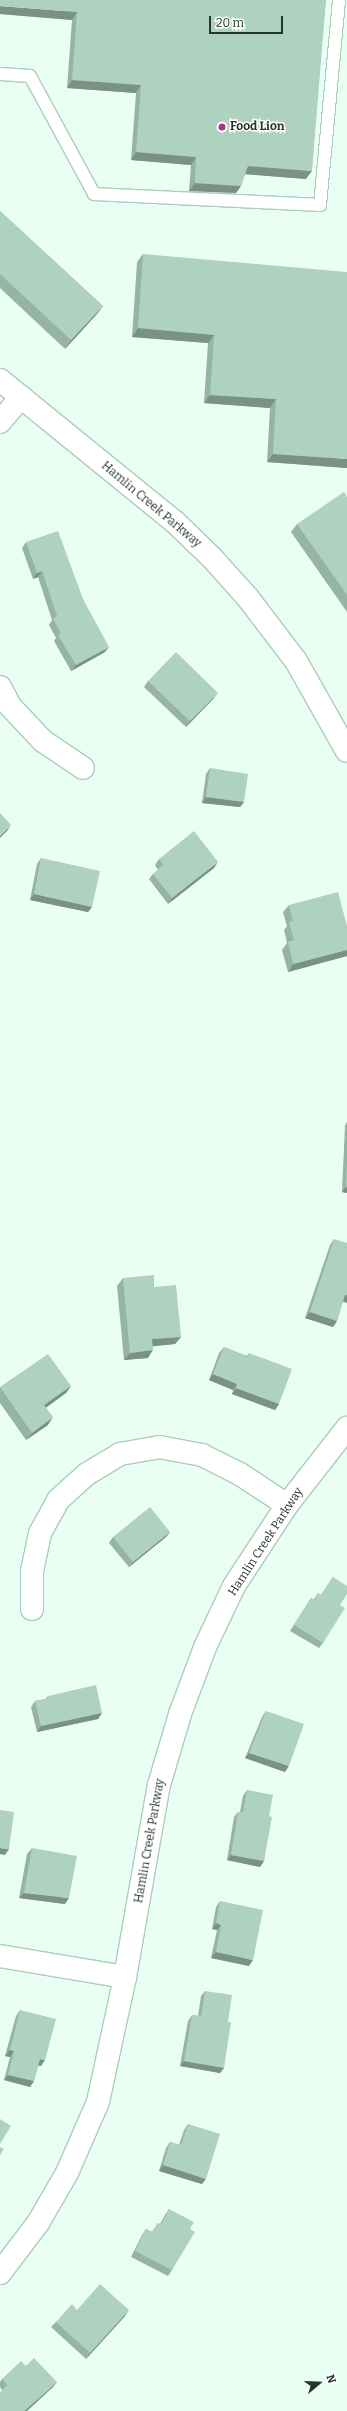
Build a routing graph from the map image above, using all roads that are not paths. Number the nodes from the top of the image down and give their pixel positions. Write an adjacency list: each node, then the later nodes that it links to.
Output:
1 (339, 0): 2 (lane)
2 (0, 74)
3 (0, 380): 4 (street, Hamlin Creek Parkway)
4 (21, 397): 5 (street); 7 (street, Hamlin Creek Parkway)
5 (0, 422)
6 (0, 687): 8 (street)
7 (347, 751)
8 (83, 768)
9 (347, 1428): 10 (street, Hamlin Creek Parkway)
10 (287, 1505): 11 (street); 13 (street, Hamlin Creek Parkway)
11 (32, 1609)
12 (0, 1956): 13 (street)
13 (125, 1977): 14 (street, Hamlin Creek Parkway)
14 (0, 2273)

